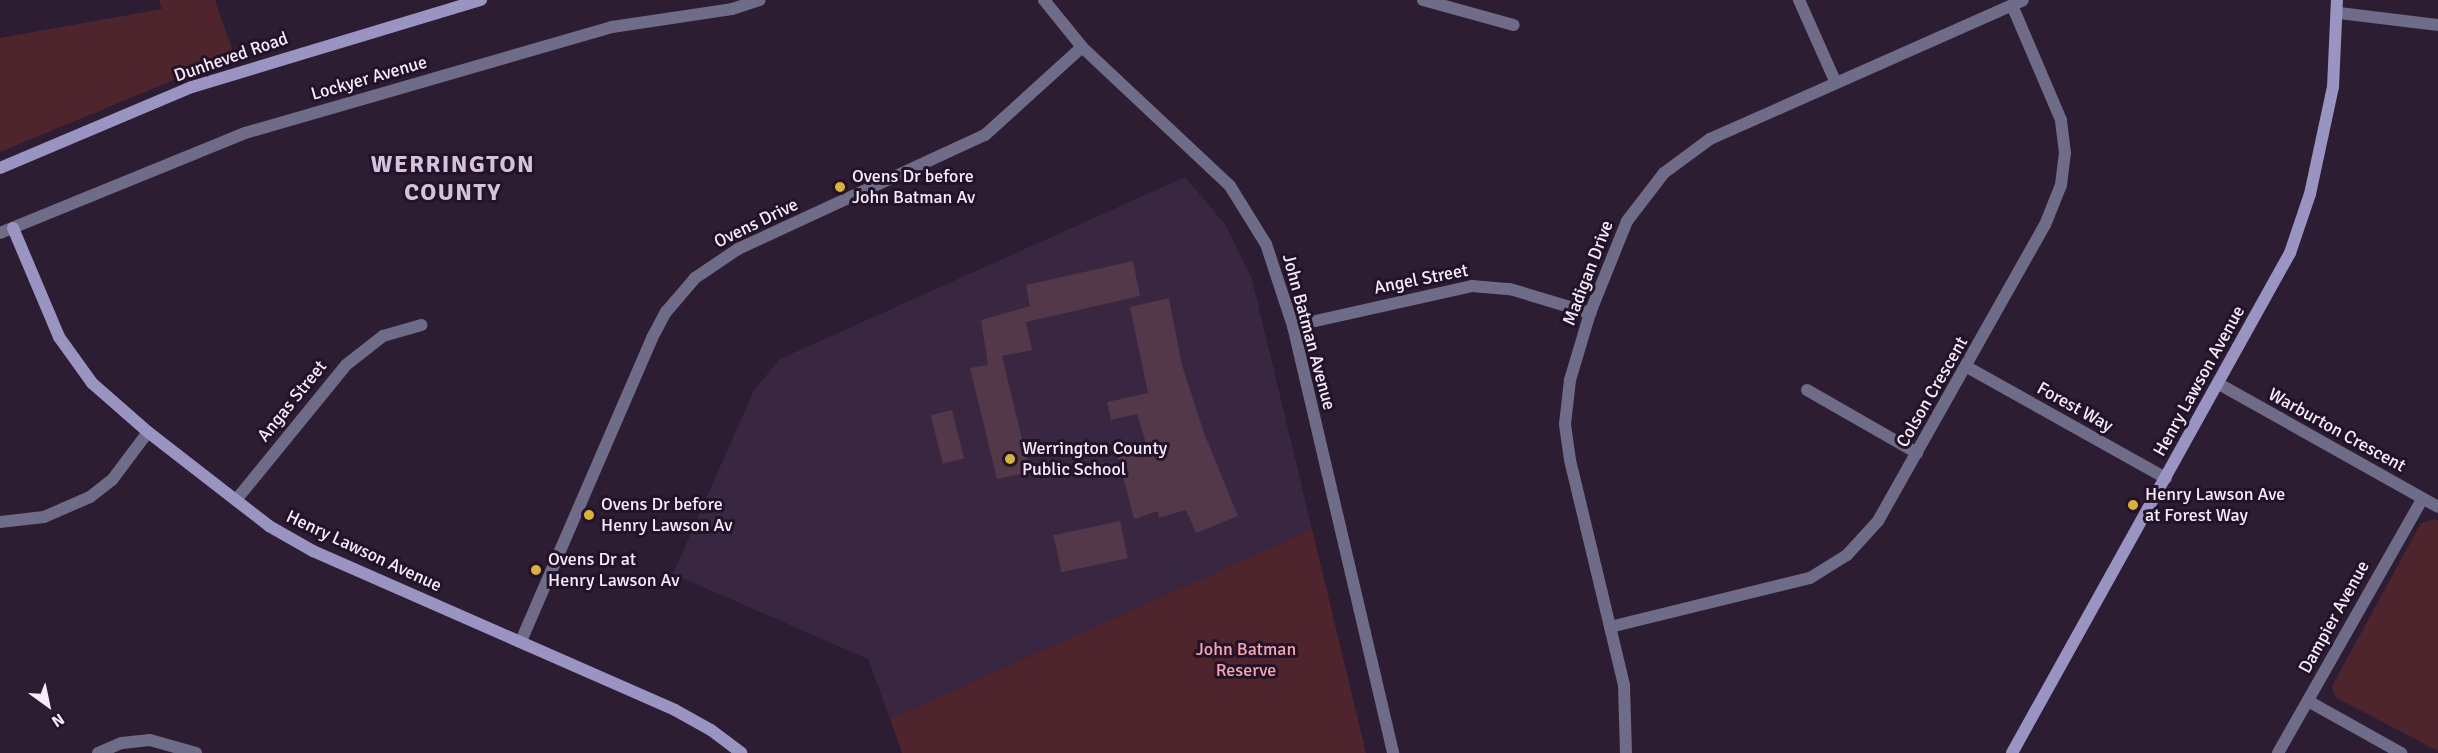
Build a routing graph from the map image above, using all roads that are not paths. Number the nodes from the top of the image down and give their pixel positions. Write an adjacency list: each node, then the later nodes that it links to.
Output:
1 (481, 0): 12 (street, Dunheved Road)
2 (760, 0): 13 (street, Lockyer Avenue)
3 (1044, 0): 10 (street, John Batman Avenue)
4 (1423, 0): 8 (street)
5 (1799, 0): 11 (street)
6 (2018, 2): 11 (street, Madigan Drive); 18 (street, Colson Crescent)
7 (2338, 6): 9 (street); 19 (street, Henry Lawson Avenue)
8 (1515, 25)
9 (2438, 25)
10 (1082, 47): 17 (street, John Batman Avenue); 29 (street, Ovens Drive)
11 (1836, 83): 15 (street, Madigan Drive)
12 (0, 168)
13 (13, 228): 14 (street, Lockyer Avenue); 21 (street, Henry Lawson Avenue)
14 (0, 233)
15 (1590, 313): 17 (street, Angel Street); 28 (street, Madigan Drive)
16 (421, 325): 25 (street, Angas Street)
17 (1293, 326): 34 (street, John Batman Avenue)
18 (1967, 367): 22 (street, Colson Crescent); 23 (street, Forest Way)
19 (2219, 384): 23 (street, Henry Lawson Avenue); 24 (street, Warburton Crescent)
20 (1807, 390): 22 (street)
21 (148, 432): 25 (street, Henry Lawson Avenue); 27 (street)
22 (1917, 453): 28 (street, Colson Crescent)
23 (2166, 478): 36 (street, Henry Lawson Avenue)
24 (2422, 499): 26 (street, Warburton Crescent); 30 (street, Dampier Avenue)
25 (236, 500): 29 (street, Henry Lawson Avenue)
26 (2438, 507)
27 (0, 522)
28 (1610, 627): 35 (street, Madigan Drive)
29 (521, 641): 33 (street, Henry Lawson Avenue)
30 (2307, 701): 37 (street, Dampier Avenue); 38 (street)
31 (98, 753): 32 (street)
32 (196, 753)
33 (741, 753)
34 (1393, 753)
35 (1626, 753)
36 (2012, 753)
37 (2278, 753)
38 (2401, 753)

